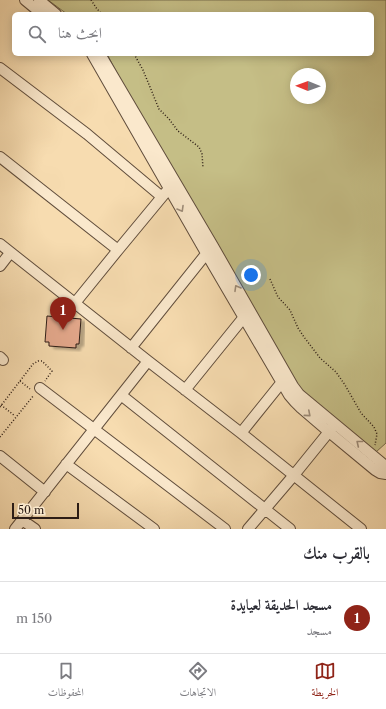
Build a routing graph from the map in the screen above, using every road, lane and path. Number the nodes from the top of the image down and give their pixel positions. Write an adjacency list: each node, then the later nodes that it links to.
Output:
1 (25, 0): 4 (street)
2 (38, 0): 5 (street)
3 (91, 0): 6 (path)
4 (40, 12)
5 (53, 12)
6 (100, 12)
7 (93, 56): 13 (street)
8 (101, 56): 13 (street)
9 (135, 56): 12 (path)
10 (0, 68): 14 (street)
11 (0, 158): 16 (street)
12 (203, 168)
13 (172, 185): 14 (street); 17 (street)
14 (162, 197): 16 (street)
15 (0, 244): 18 (street)
16 (118, 250): 21 (street)
17 (210, 250): 22 (street); 23 (street)
18 (10, 253): 19 (street); 21 (street)
19 (0, 266)
20 (270, 279): 36 (path)
21 (75, 303): 23 (street)
22 (247, 315): 25 (street); 28 (street)
23 (131, 348): 24 (street)
24 (148, 361): 28 (street); 29 (street)
25 (284, 378): 33 (street); 34 (street)
26 (20, 381): 27 (path); 27 (path); 30 (path)
27 (37, 390): 31 (path); 32 (street)
28 (185, 390): 34 (street)
29 (121, 395): 32 (street); 43 (street)
30 (1, 406): 31 (path)
31 (15, 416): 35 (path)
32 (94, 428): 38 (street); 48 (street)
33 (332, 428): 36 (street, one-way to 33); 40 (street); 41 (street)
34 (241, 433): 41 (street)
35 (0, 437)
36 (372, 454): 39 (street)
37 (0, 456): 42 (street)
38 (66, 464): 42 (street); 47 (street)
39 (386, 470)
40 (386, 474)
41 (294, 475): 43 (street); 51 (street)
42 (45, 492): 44 (street)
43 (265, 509): 49 (street); 50 (street)
44 (22, 520): 45 (street); 46 (street)
45 (15, 529)
46 (35, 529)
47 (154, 529)
48 (225, 529)
49 (248, 529)
50 (290, 529)
51 (361, 529)

